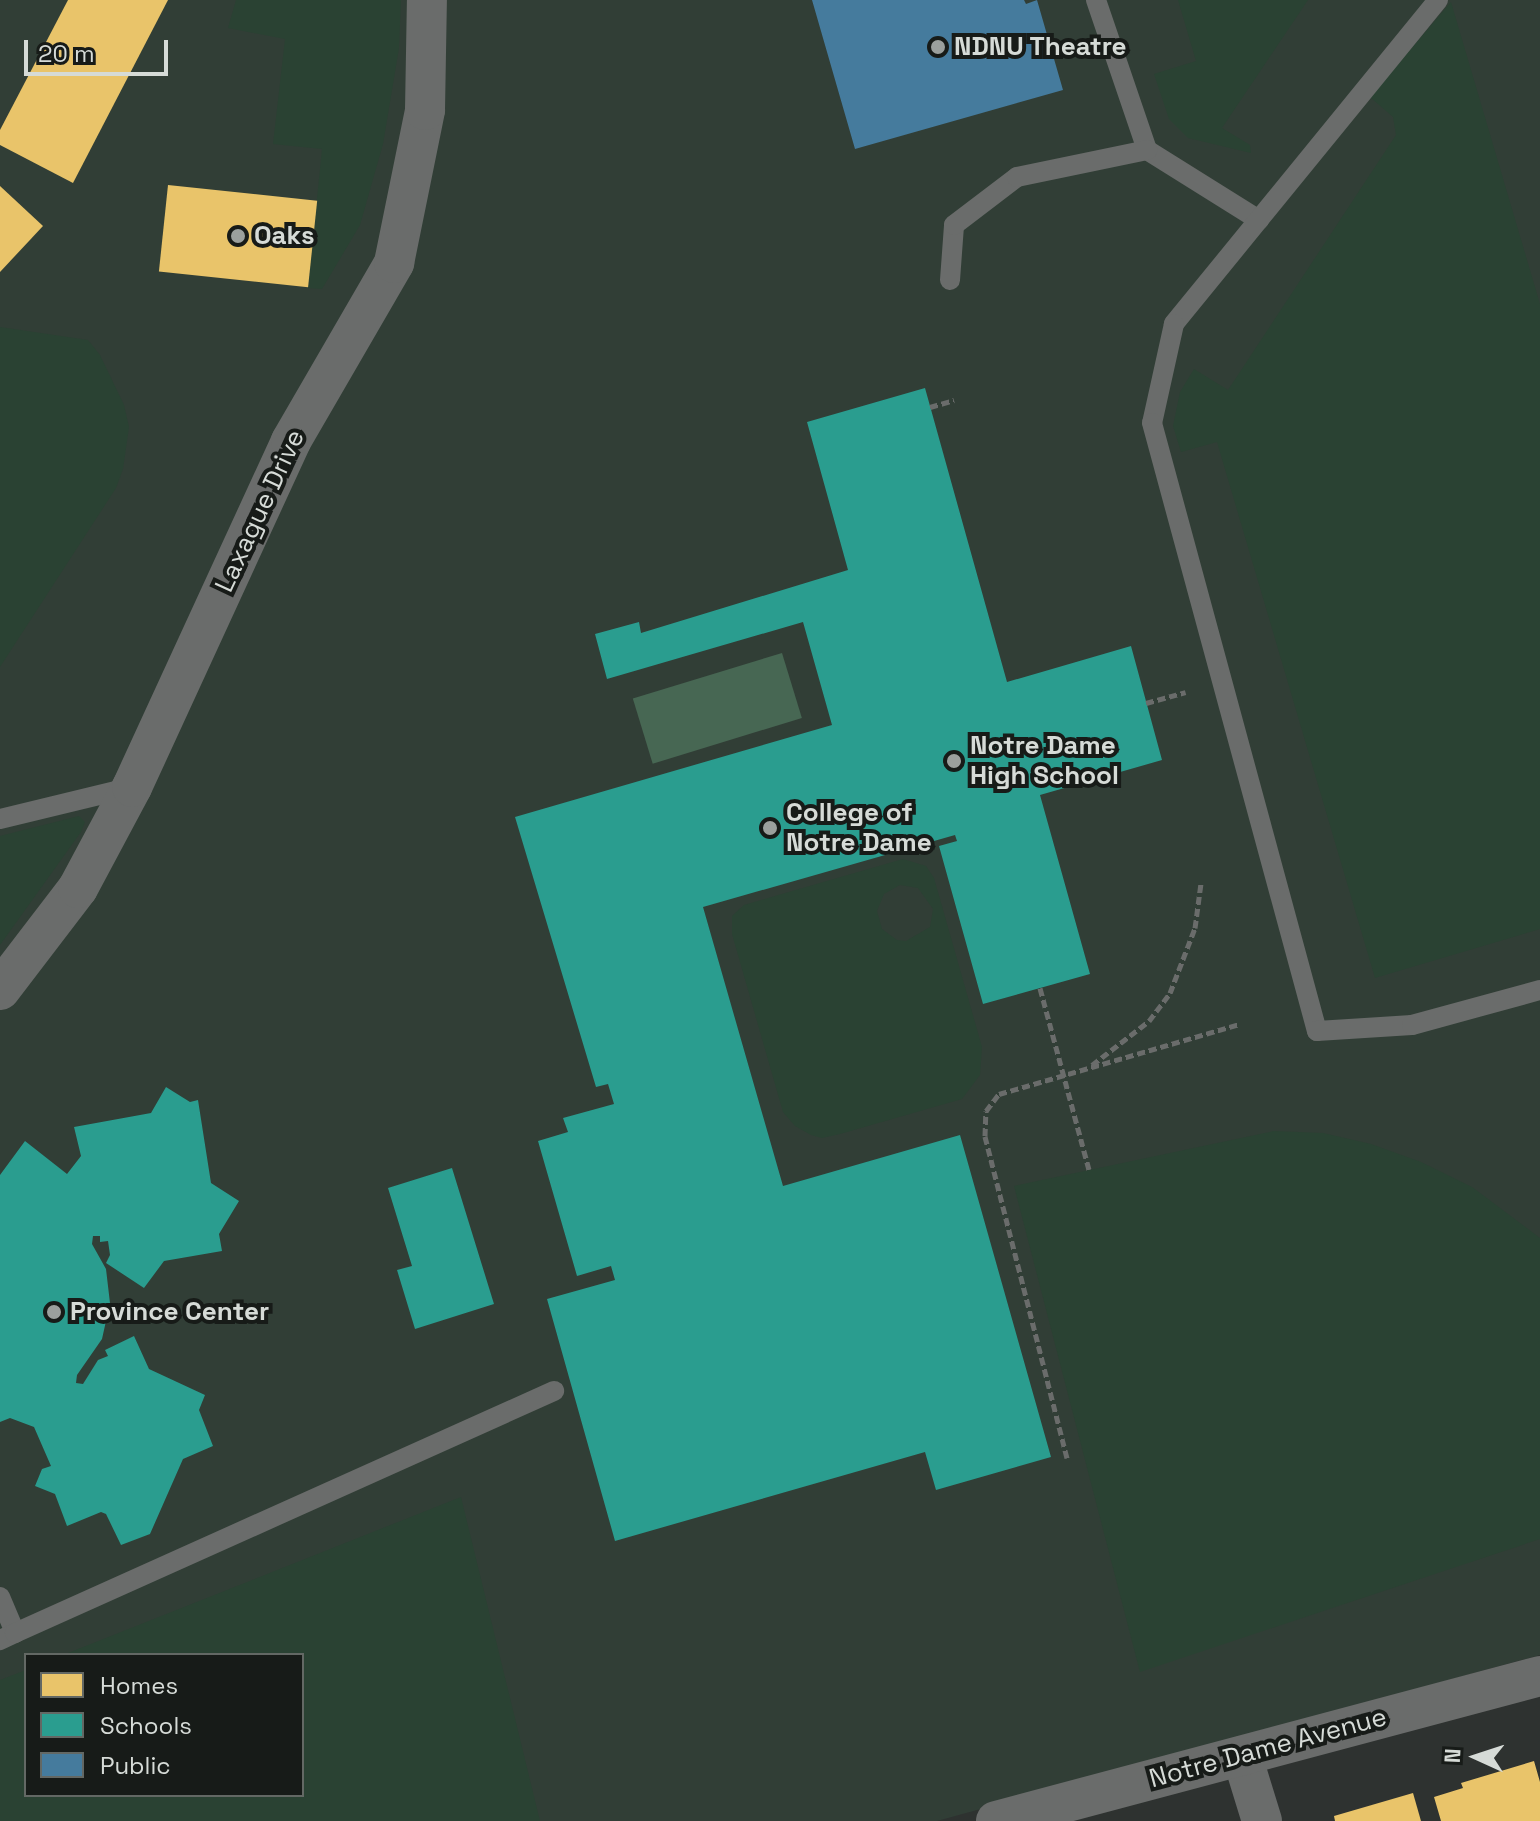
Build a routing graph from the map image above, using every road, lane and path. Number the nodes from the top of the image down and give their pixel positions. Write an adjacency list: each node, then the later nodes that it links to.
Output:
1 (427, 0): 11 (street, Laxague Drive)
2 (1096, 0): 4 (lane)
3 (1438, 0): 5 (lane)
4 (1147, 150): 5 (lane); 6 (lane)
5 (1259, 220): 16 (lane)
6 (950, 280)
7 (954, 400): 8 (path)
8 (930, 407)
9 (1186, 692): 10 (path)
10 (1146, 703)
11 (132, 787): 12 (lane); 15 (street, Laxague Drive)
12 (0, 819)
13 (1201, 883): 18 (path)
14 (1040, 988): 19 (path)
15 (0, 990)
16 (1540, 990)
17 (1240, 1024): 18 (path)
18 (1085, 1069): 19 (path)
19 (1063, 1075): 20 (path); 22 (path)
20 (1089, 1170)
21 (554, 1391): 24 (lane)
22 (1067, 1458)
23 (0, 1597): 24 (lane)
24 (8, 1637)
25 (1540, 1676): 26 (street, Notre Dame Avenue)
26 (1242, 1756): 27 (street, Notre Dame Avenue); 28 (street)
27 (996, 1821)
28 (1262, 1821)

